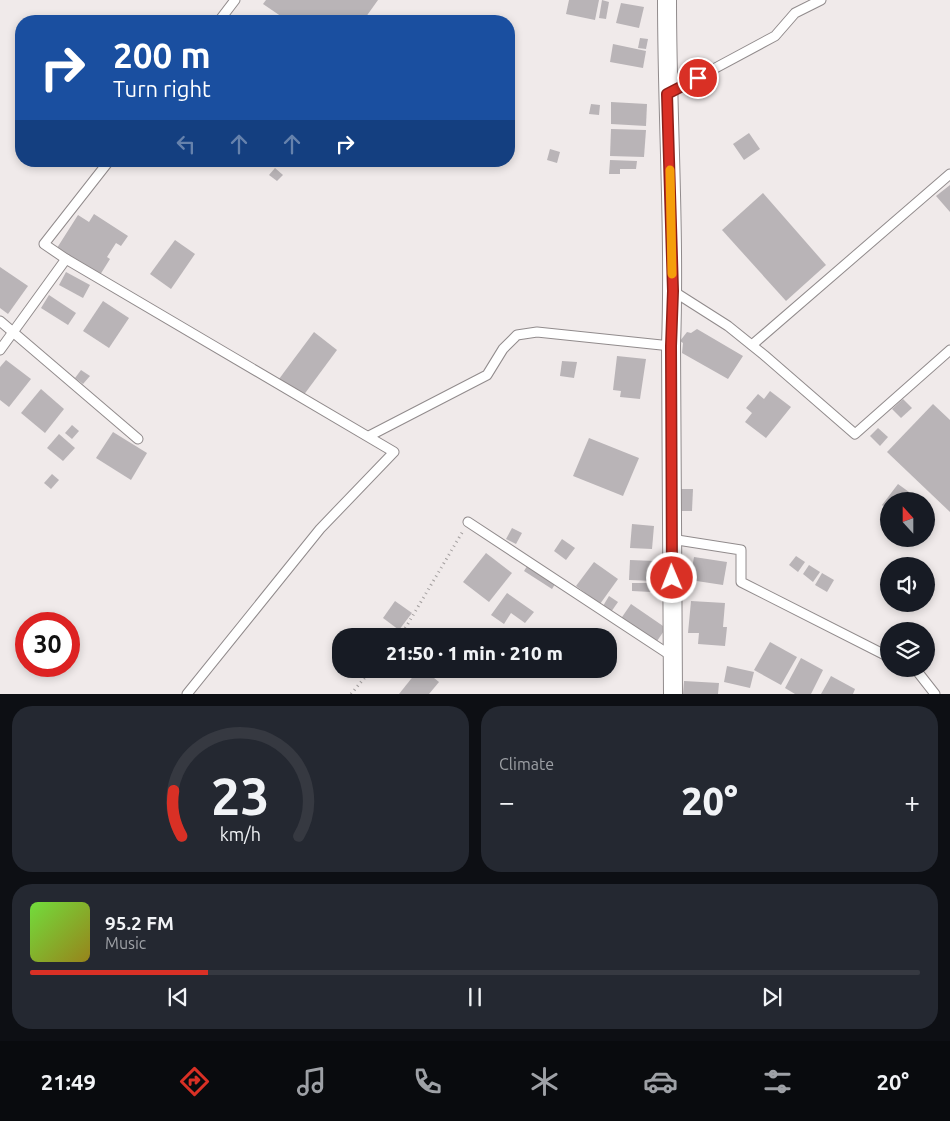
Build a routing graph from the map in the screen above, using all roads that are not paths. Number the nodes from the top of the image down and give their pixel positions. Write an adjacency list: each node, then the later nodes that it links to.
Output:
1 (235, 0): 4 (lane)
2 (667, 0): 5 (street)
3 (821, 0): 5 (lane)
4 (224, 15)
5 (667, 94): 9 (street)
6 (104, 167): 8 (lane)
7 (950, 174): 12 (lane)
8 (66, 259): 11 (lane); 16 (lane)
9 (673, 291): 12 (lane); 13 (street)
10 (0, 321): 11 (lane)
11 (13, 330): 14 (lane); 17 (lane)
12 (752, 345): 15 (lane)
13 (671, 346): 16 (lane); 19 (street)
14 (0, 350)
15 (950, 350)
16 (369, 436): 23 (lane)
17 (138, 439)
18 (468, 522): 21 (lane)
19 (671, 539): 20 (lane); 21 (street)
20 (880, 652)
21 (673, 657): 24 (street)
22 (922, 677): 25 (lane)
23 (187, 694)
24 (673, 694)
25 (936, 694)

